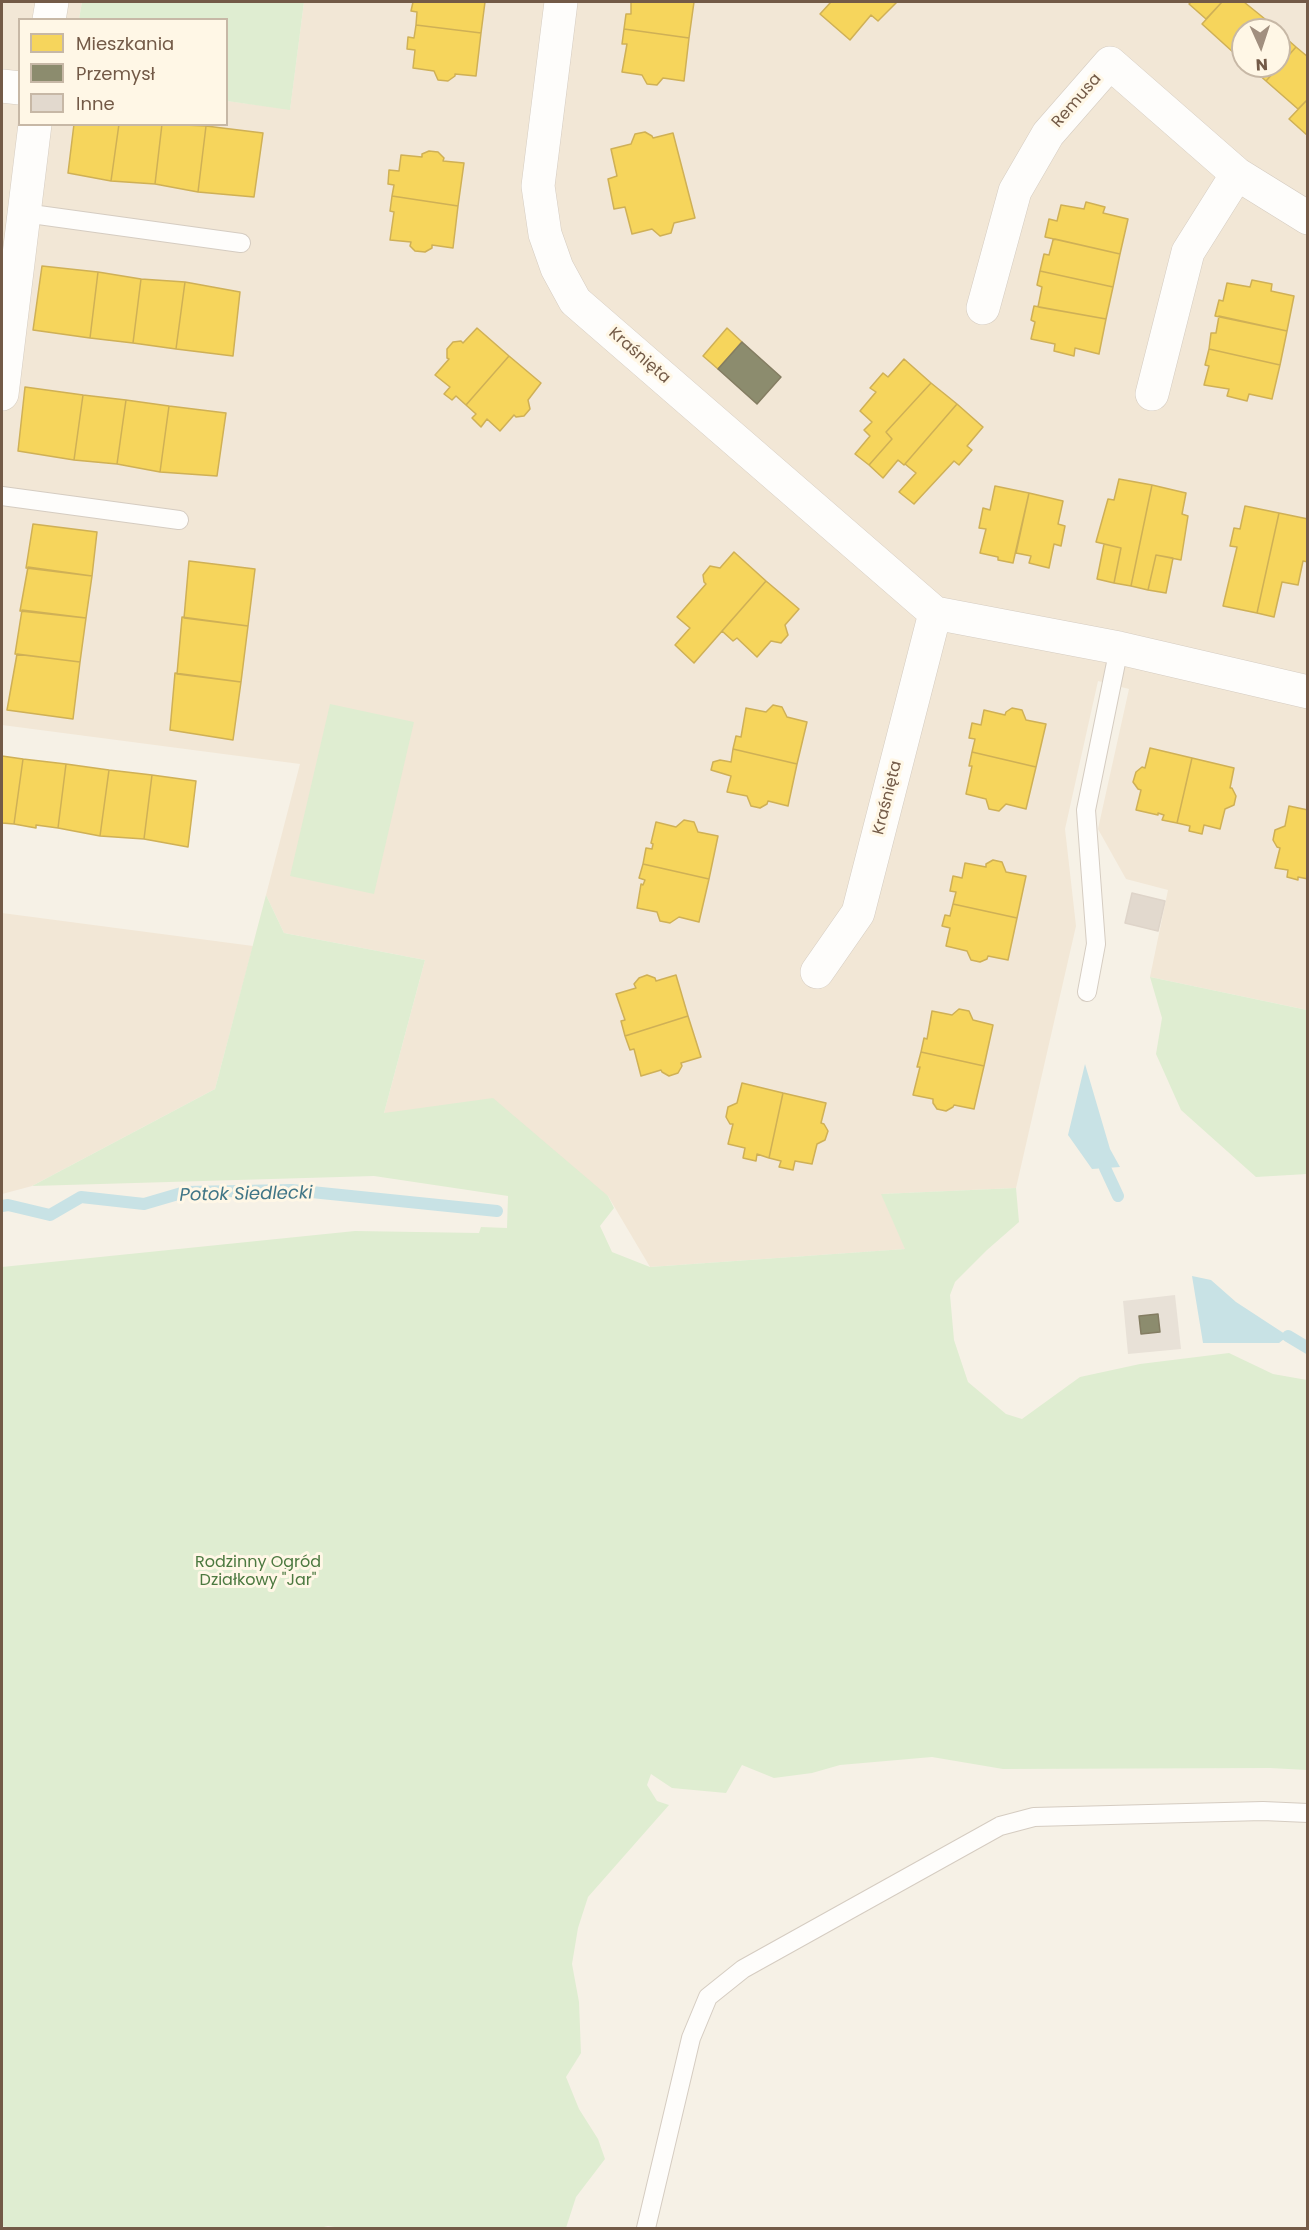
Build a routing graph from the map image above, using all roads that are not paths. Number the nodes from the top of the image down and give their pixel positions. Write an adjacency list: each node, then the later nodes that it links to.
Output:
1 (52, 2): 3 (street)
2 (561, 2): 16 (street, Kraśnięta)
3 (49, 18)
4 (2, 86): 5 (street)
5 (18, 88)
6 (35, 126): 8 (street)
7 (1237, 174): 9 (street, Remusa); 11 (street, Remusa); 13 (street)
8 (24, 213): 10 (lane); 12 (street)
9 (1308, 218)
10 (241, 243)
11 (982, 308)
12 (2, 394)
13 (1152, 394)
14 (2, 496): 15 (lane)
15 (179, 520)
16 (935, 613): 17 (street); 19 (street, Kraśnięta)
17 (1119, 648): 18 (street); 20 (lane)
18 (1308, 692)
19 (817, 972)
20 (1086, 992)
21 (1308, 1813): 22 (lane)
22 (646, 2229)

